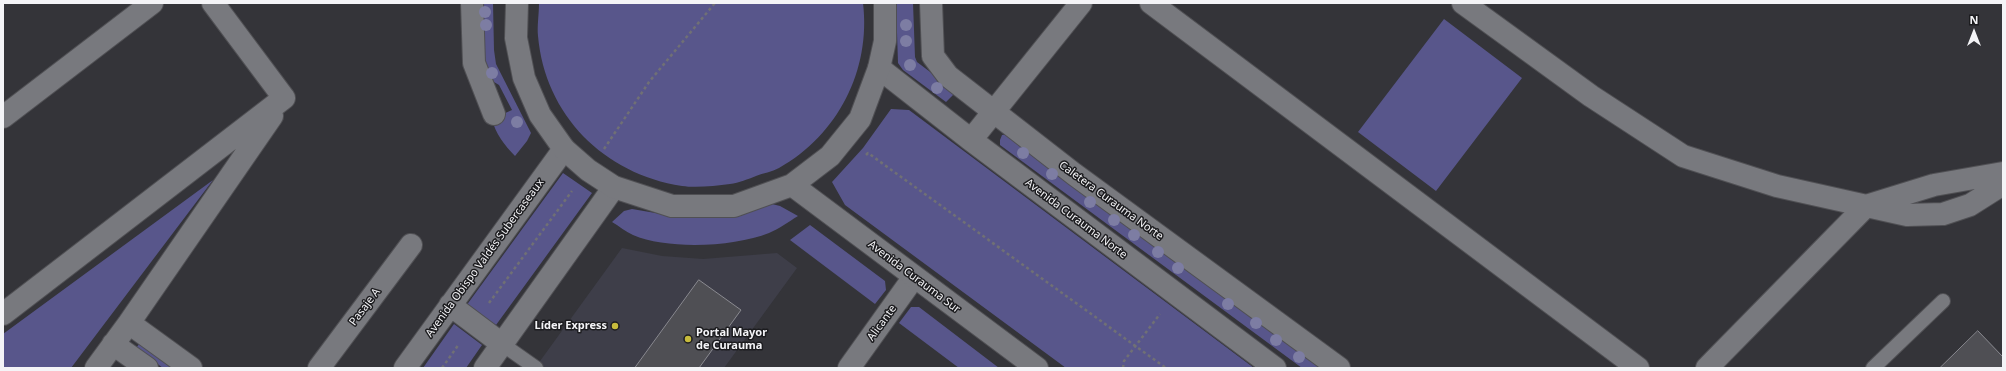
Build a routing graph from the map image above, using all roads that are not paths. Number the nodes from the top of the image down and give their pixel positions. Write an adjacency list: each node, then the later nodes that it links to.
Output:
1 (152, 3): 14 (street)
2 (213, 3): 11 (street)
3 (472, 3): 13 (street)
4 (517, 3): 16 (street)
5 (885, 3): 10 (street)
6 (931, 3): 12 (street, Caletera Curauma Norte)
7 (1082, 3): 12 (street)
8 (1152, 3): 41 (street)
9 (1463, 3): 21 (street)
10 (879, 68): 15 (street, Avenida Curauma Norte); 19 (street)
11 (284, 98): 26 (street); 27 (street)
12 (993, 112): 15 (street); 40 (street, Caletera Curauma Norte)
13 (494, 114)
14 (3, 117)
15 (971, 140): 39 (street, Avenida Curauma Norte)
16 (564, 149): 20 (street); 25 (street, Avenida Obispo Valdés Subercaseaux)
17 (2003, 173): 21 (street)
18 (2003, 184): 21 (street)
19 (792, 185): 20 (street); 23 (street, Avenida Curauma Sur)
20 (614, 187): 29 (street)
21 (1866, 206): 42 (street)
22 (411, 245): 33 (street, Pasaje A)
23 (914, 277): 37 (street, Alicante); 38 (street, Avenida Curauma Sur)
24 (1943, 301): 43 (lane)
25 (450, 306): 29 (street); 34 (street, Avenida Obispo Valdés Subercaseaux)
26 (3, 314)
27 (129, 323): 28 (street); 32 (street)
28 (114, 344): 30 (street); 31 (street)
29 (502, 344): 35 (street); 36 (lane)
30 (96, 368)
31 (147, 368)
32 (191, 368)
33 (319, 368)
34 (405, 368)
35 (485, 368)
36 (536, 368)
37 (849, 368)
38 (1037, 368)
39 (1275, 368)
40 (1339, 368)
41 (1638, 368)
42 (1707, 368)
43 (1873, 368)

